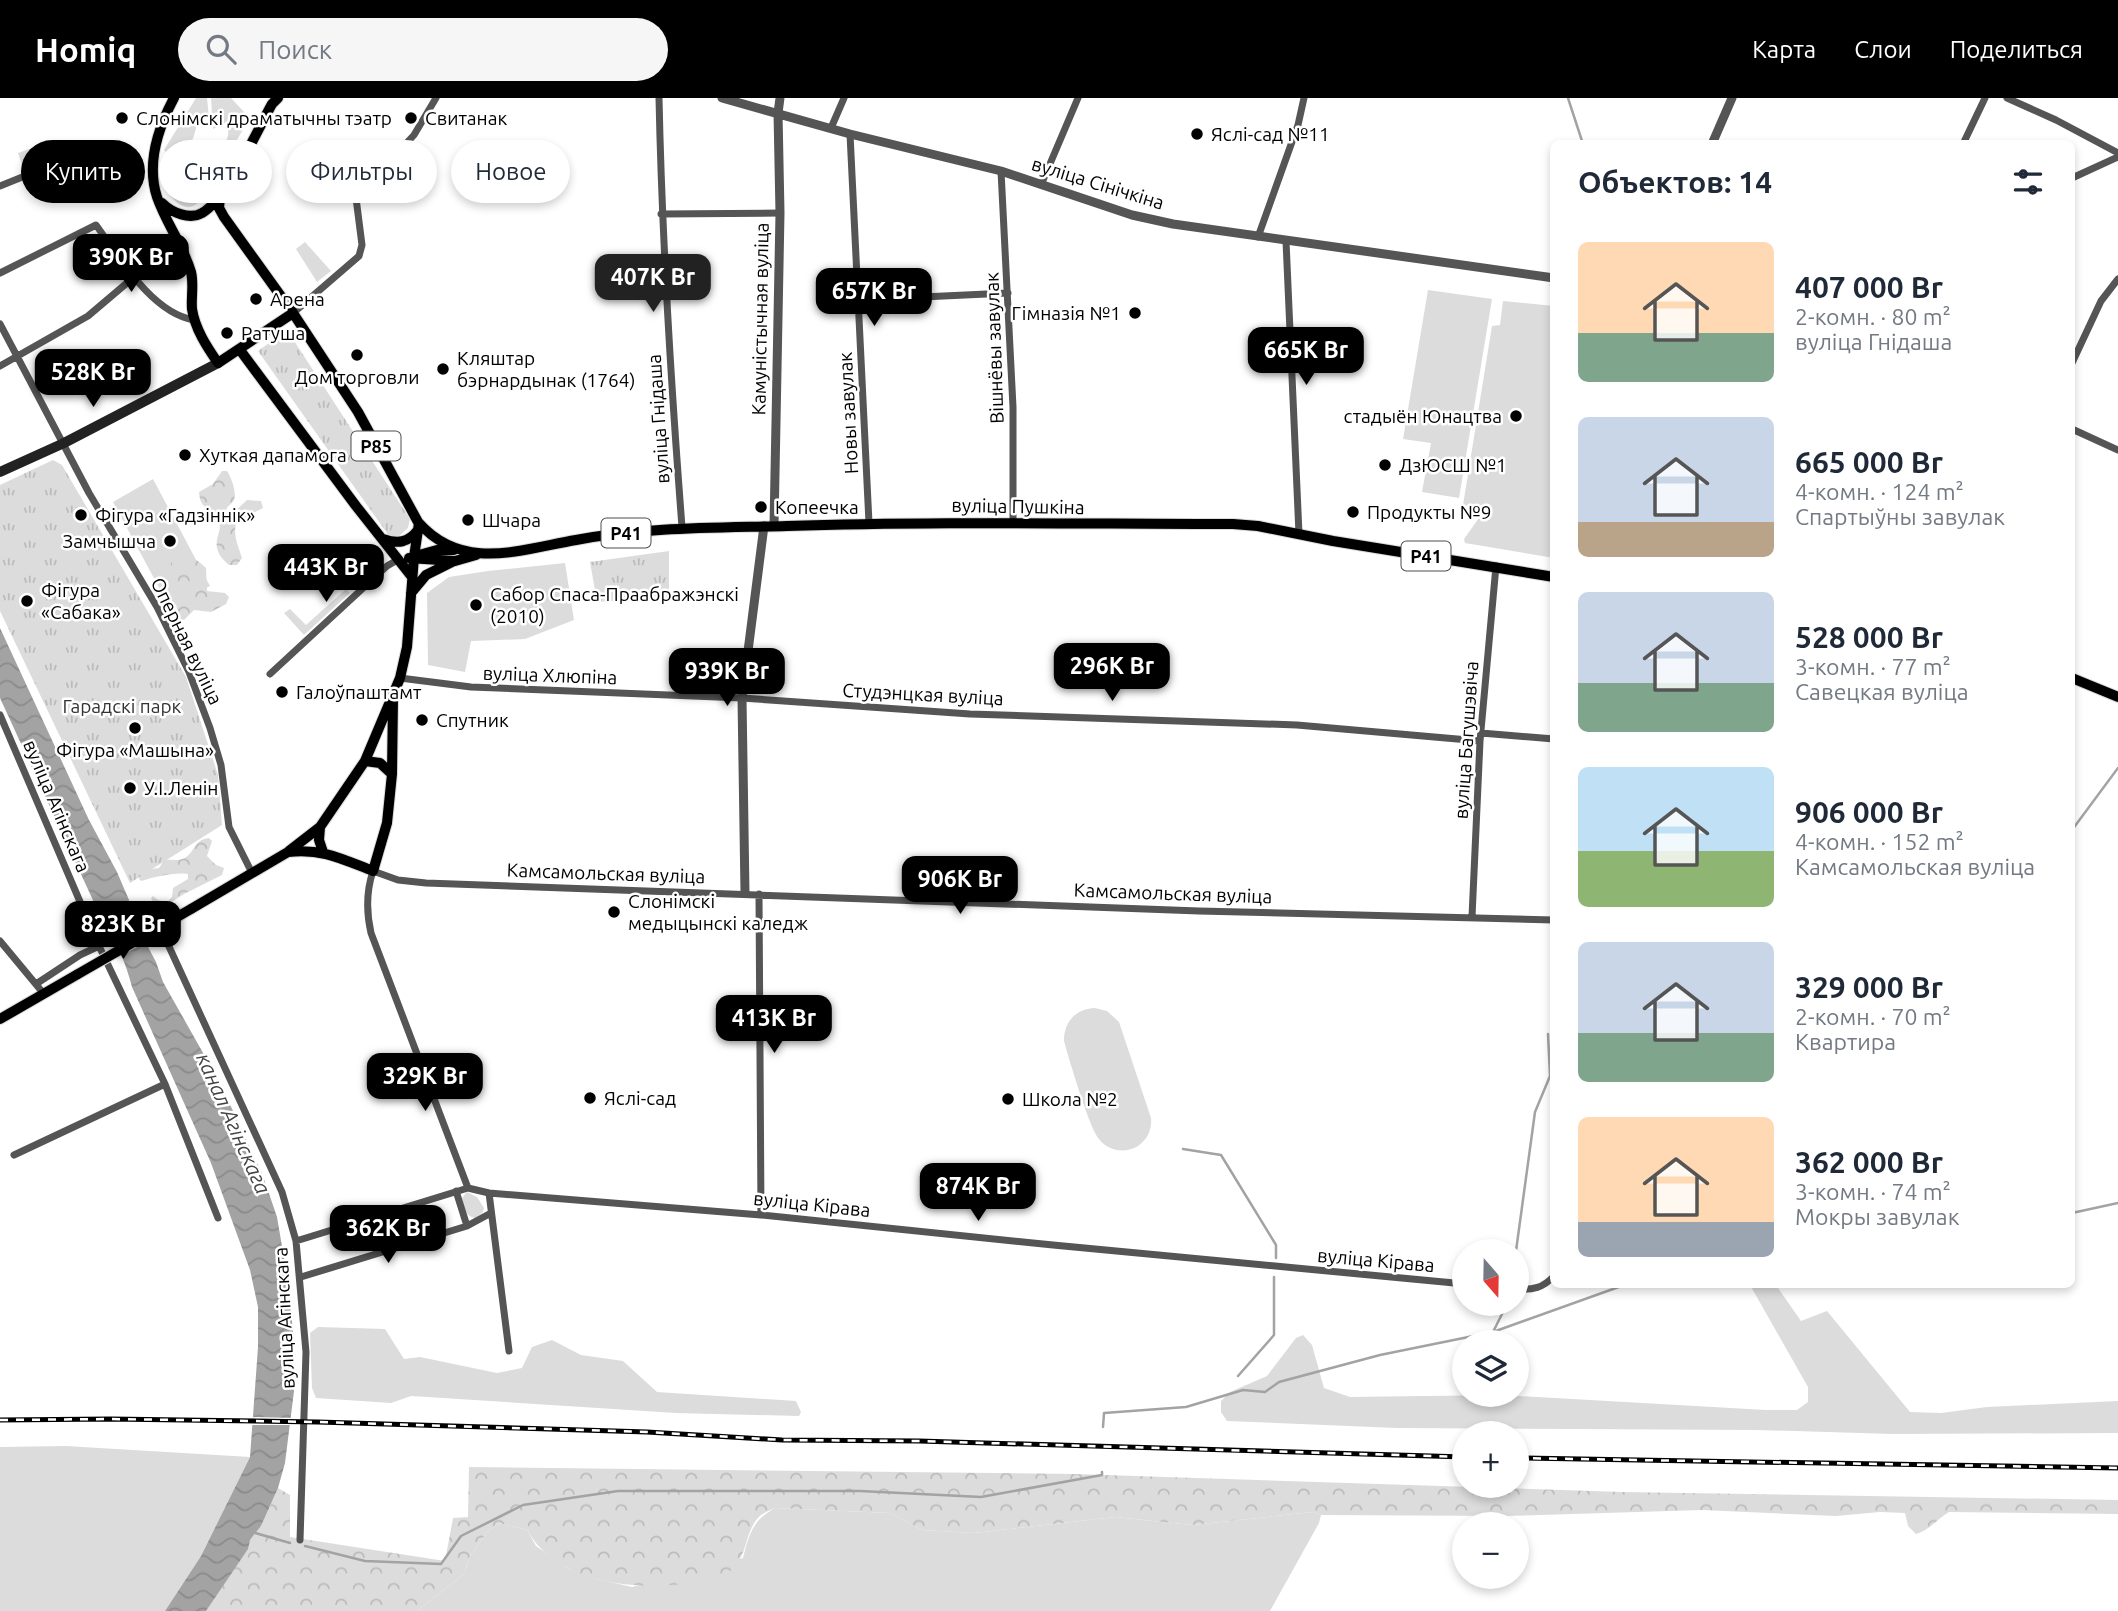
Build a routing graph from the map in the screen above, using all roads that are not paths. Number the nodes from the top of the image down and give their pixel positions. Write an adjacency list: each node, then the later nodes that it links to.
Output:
1 (174, 98): 25 (main road)
2 (436, 98): 39 (street)
3 (659, 98): 30 (street, вуліца Гнідаша)
4 (722, 98): 13 (street, вуліца Сінічкіна)
5 (780, 98): 13 (street, Камуністычная вуліца)
6 (844, 98): 14 (street)
7 (1078, 98): 23 (street)
8 (1304, 98): 31 (street)
9 (1985, 98): 18 (street)
10 (2007, 98): 19 (street)
11 (1729, 99): 17 (street)
12 (273, 100): 16 (main road)
13 (778, 113): 14 (street, вуліца Сінічкіна); 29 (street, Камуністычная вуліца)
14 (831, 128): 15 (street, вуліца Сінічкіна)
15 (850, 134): 20 (street, вуліца Сінічкіна); 38 (street, Новы завулак)
16 (251, 140)
17 (1714, 140)
18 (1965, 140)
19 (2118, 155): 21 (street)
20 (1001, 171): 23 (street, вуліца Сінічкіна); 37 (street, Вішнёвы завулак)
21 (2075, 176)
22 (21, 178): 24 (street)
23 (1041, 185): 31 (street, вуліца Сінічкіна)
24 (0, 186)
25 (158, 198): 40 (main road)
26 (162, 203): 27 (main road)
27 (213, 203)
28 (219, 203): 39 (main road, Р85)
29 (780, 213): 30 (street); 53 (street, Камуністычная вуліца)
30 (661, 214): 55 (street, вуліца Гнідаша)
31 (1258, 237): 32 (street, вуліца Сінічкіна)
32 (1286, 241): 34 (street, вуліца Сінічкіна); 56 (street)
33 (0, 273): 35 (street)
34 (1550, 277)
35 (134, 278): 40 (street); 43 (street)
36 (2118, 279): 44 (street)
37 (1008, 293): 38 (street); 52 (street, Вішнёвы завулак)
38 (858, 300): 51 (street, Новы завулак)
39 (293, 313): 42 (main road); 54 (main road, Р85)
40 (194, 320): 45 (main road)
41 (0, 324): 43 (street, Оперная вуліца)
42 (240, 350): 45 (main road); 57 (main road, Р85)
43 (18, 356): 46 (street); 48 (street, Оперная вуліца)
44 (2075, 357)
45 (218, 363): 48 (main road)
46 (0, 366)
47 (2075, 430): 49 (street)
48 (64, 443): 50 (main road); 80 (street, Оперная вуліца)
49 (2118, 450)
50 (0, 472)
51 (869, 523): 52 (main road, вуліца Пушкіна / Р41); 53 (main road, вуліца Пушкіна / Р41)
52 (1013, 523): 56 (main road, вуліца Пушкіна / Р41)
53 (769, 526): 55 (main road, вуліца Пушкіна / Р41); 69 (street, Камуністычная вуліца)
54 (419, 527): 57 (main road); 58 (main road, вуліца Пушкіна / Р41); 59 (main road)
55 (682, 527): 58 (main road, вуліца Пушкіна / Р41)
56 (1299, 534): 61 (main road, вуліца Пушкіна / Р41)
57 (381, 538): 60 (main road)
58 (456, 556): 59 (main road, Р41); 64 (main road)
59 (414, 557): 60 (main road); 63 (main road)
60 (399, 559): 63 (main road); 65 (street)
61 (1496, 566): 62 (main road, вуліца Пушкіна / Р41); 72 (street, вуліца Багушэвіча)
62 (1550, 575)
63 (412, 577): 64 (main road)
64 (411, 593): 66 (main road)
65 (270, 674)
66 (400, 678): 69 (street, вуліца Хлюпіна); 70 (main road)
67 (2075, 679): 68 (main road)
68 (2118, 697)
69 (742, 698): 72 (street, Студэнцкая вуліца); 81 (street, Камуністычная вуліца)
70 (393, 699): 74 (main road); 75 (main road)
71 (0, 715): 87 (street, вуліца Агінскага)
72 (1480, 737): 73 (street, Студэнцкая вуліца); 84 (street, вуліца Багушэвіча)
73 (1550, 738)
74 (365, 761): 75 (main road); 76 (main road)
75 (391, 774): 79 (main road)
76 (320, 827): 77 (main road); 78 (main road)
77 (288, 852): 78 (main road); 80 (main road)
78 (323, 852): 79 (main road)
79 (373, 871): 81 (street, Камсамольская вуліца); 93 (street)
80 (252, 873): 89 (main road, bridge)
81 (745, 894): 82 (street, Камсамольская вуліца)
82 (760, 894): 84 (street, Камсамольская вуліца); 97 (street)
83 (154, 914): 100 (street, вуліца Агінскага)
84 (1472, 917): 85 (street, Камсамольская вуліца)
85 (1550, 920)
86 (0, 941): 88 (street)
87 (99, 946): 88 (street); 91 (street, вуліца Агінскага)
88 (36, 984): 89 (street)
89 (44, 994): 90 (main road)
90 (0, 1019)
91 (165, 1084): 92 (street); 98 (street, вуліца Агінскага)
92 (14, 1155)
93 (468, 1188): 94 (street); 95 (street, вуліца Кірава)
94 (456, 1191): 99 (street); 100 (street)
95 (489, 1192): 96 (street); 97 (street, вуліца Кірава)
96 (491, 1213): 99 (street); 105 (street)
97 (761, 1215): 103 (street, вуліца Кірава)
98 (218, 1218)
99 (467, 1226): 101 (street)
100 (296, 1241): 101 (street, вуліца Агінскага)
101 (301, 1277): 106 (street, вуліца Агінскага)
102 (1550, 1280): 104 (street)
103 (1452, 1283)
104 (1530, 1289)
105 (509, 1351)
106 (300, 1540)

